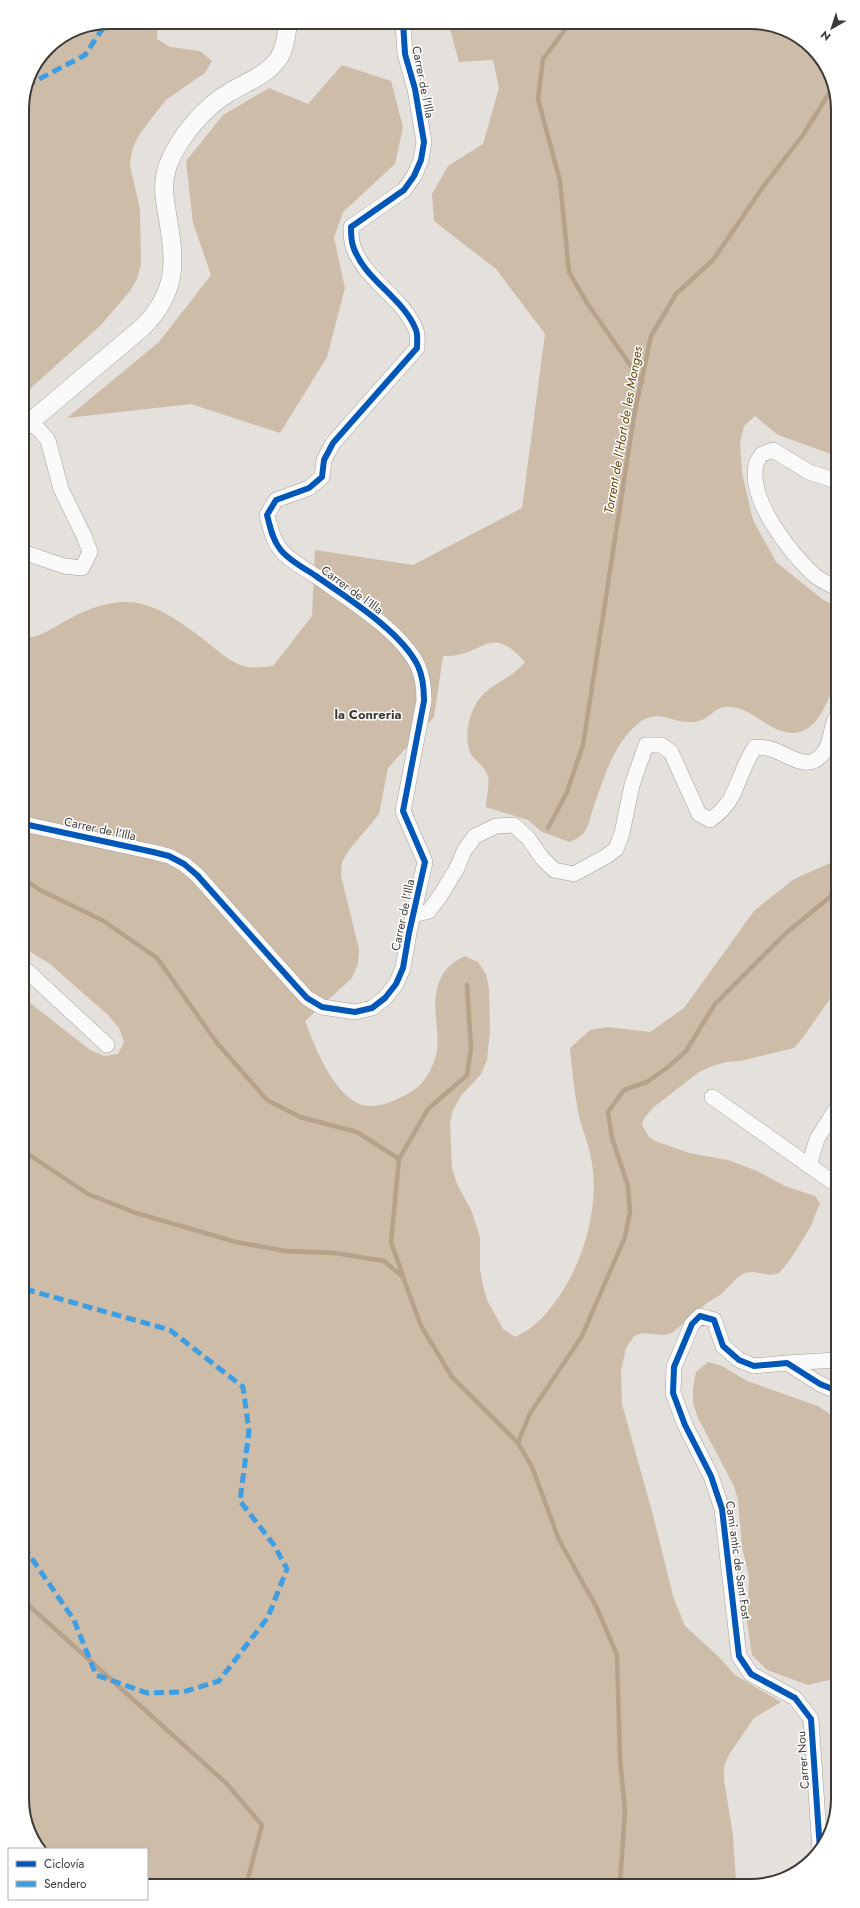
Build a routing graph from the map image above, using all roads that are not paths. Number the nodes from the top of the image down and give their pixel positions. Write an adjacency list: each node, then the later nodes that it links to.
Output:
1 (287, 29): 3 (street)
2 (403, 29): 10 (street, Carrer de l'Illa)
3 (29, 422)
4 (29, 426): 6 (street)
5 (831, 479): 7 (street)
6 (29, 554)
7 (831, 584)
8 (831, 731): 10 (street)
9 (29, 825): 10 (street, Carrer de l'Illa)
10 (413, 916)
11 (29, 973): 12 (street)
12 (107, 1045)
13 (712, 1097): 15 (street)
14 (831, 1117): 15 (street)
15 (809, 1166): 16 (street)
16 (831, 1181)
17 (831, 1360): 18 (street)
18 (786, 1363): 19 (street); 20 (street, Camí antic de Sant Fost)
19 (831, 1389)
20 (738, 1656): 21 (street, Carrer Nou)
21 (819, 1840)

